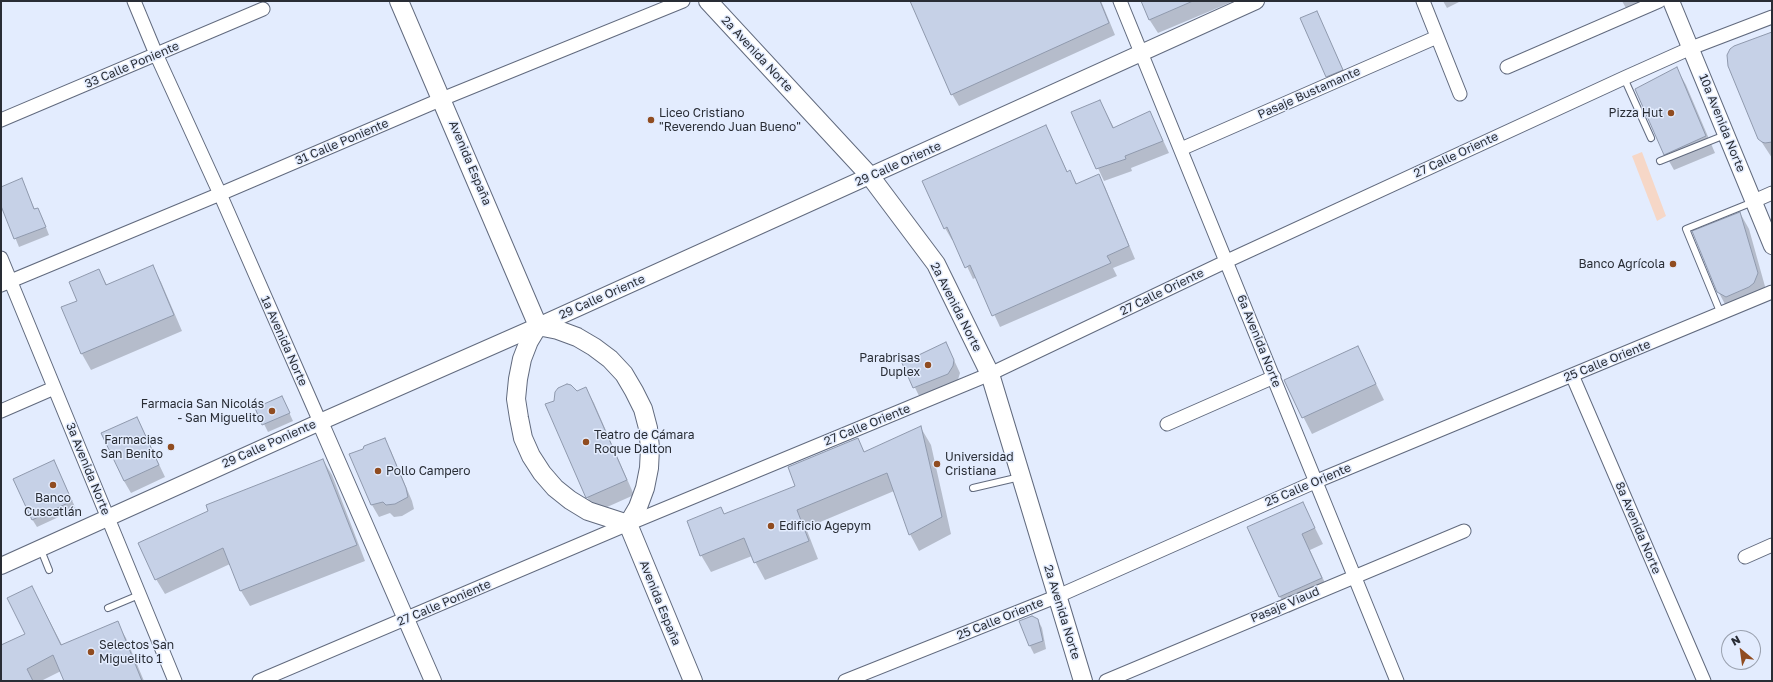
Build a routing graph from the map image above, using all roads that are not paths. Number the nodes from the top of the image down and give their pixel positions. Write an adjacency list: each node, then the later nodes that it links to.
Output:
1 (134, 1): 15 (street, 1a Avenida Norte)
2 (399, 1): 19 (main road, Avenida España)
3 (683, 1): 19 (street, 31 Calle Poniente)
4 (708, 1): 25 (main road, 2a Avenida Norte)
5 (1120, 1): 14 (street, 6a Avenida Norte)
6 (1256, 1): 14 (street, 29 Calle Oriente)
7 (1423, 1): 12 (street)
8 (1659, 1): 16 (street)
9 (1671, 1): 13 (street, 10a Avenida Norte)
10 (262, 9): 15 (street, 33 Calle Poniente)
11 (1772, 17): 13 (street)
12 (1437, 37): 18 (street); 23 (street, Pasaje Bustamante)
13 (1691, 48): 17 (street, 27 Calle Oriente); 21 (street, 10a Avenida Norte)
14 (1142, 53): 23 (street, 6a Avenida Norte); 25 (street, 29 Calle Oriente)
15 (156, 54): 20 (street, 33 Calle Poniente); 26 (street, 1a Avenida Norte)
16 (1507, 67)
17 (1624, 78): 22 (lane); 31 (street, 27 Calle Oriente)
18 (1460, 94)
19 (442, 99): 26 (street, 31 Calle Poniente); 35 (main road, Avenida España)
20 (1, 120)
21 (1726, 134): 24 (lane); 28 (street, 10a Avenida Norte)
22 (1651, 138)
23 (1181, 148): 31 (street, 6a Avenida Norte)
24 (1660, 161)
25 (870, 176): 35 (street, 29 Calle Oriente); 36 (main road, 2a Avenida Norte)
26 (220, 194): 32 (street, 31 Calle Poniente); 41 (street, 1a Avenida Norte)
27 (1772, 194): 28 (street)
28 (1754, 201): 29 (street, 10a Avenida Norte); 34 (lane)
29 (1772, 246)
30 (1, 258): 32 (street, 3a Avenida Norte)
31 (1227, 261): 36 (street, 27 Calle Oriente); 38 (street, 6a Avenida Norte)
32 (6, 283): 39 (street, 3a Avenida Norte)
33 (1772, 292): 34 (street, 25 Calle Oriente)
34 (1721, 314): 37 (street, 25 Calle Oriente)
35 (538, 326): 41 (street, 29 Calle Poniente); 47 (main road); 47 (main road)
36 (990, 374): 43 (main road, 2a Avenida Norte); 47 (street, 27 Calle Oriente)
37 (1572, 375): 44 (street, 25 Calle Oriente); 67 (street, 8a Avenida Norte)
38 (1274, 377): 42 (street); 44 (street, 6a Avenida Norte)
39 (54, 388): 40 (street); 46 (street, 3a Avenida Norte)
40 (1, 411)
41 (320, 422): 46 (street, 29 Calle Poniente); 58 (street, 1a Avenida Norte)
42 (1167, 424)
43 (1022, 476): 45 (lane); 56 (main road, 2a Avenida Norte)
44 (1317, 481): 54 (street, 6a Avenida Norte); 56 (street, 25 Calle Oriente)
45 (973, 488)
46 (108, 518): 50 (street, 29 Calle Poniente); 55 (street, 3a Avenida Norte)
47 (628, 524): 58 (street, 27 Calle Poniente); 62 (main road, Avenida España)
48 (1464, 531): 54 (street, Pasaje Viaud)
49 (1772, 545): 51 (street)
50 (40, 548): 52 (street, 29 Calle Poniente); 53 (lane)
51 (1745, 557)
52 (1, 566)
53 (49, 570)
54 (1354, 576): 65 (street, Pasaje Viaud); 66 (street, 6a Avenida Norte)
55 (139, 595): 57 (lane); 59 (street, 3a Avenida Norte)
56 (1058, 596): 63 (street, 25 Calle Oriente); 64 (main road, 2a Avenida Norte)
57 (108, 608)
58 (406, 619): 60 (street, 27 Calle Poniente); 61 (street, 1a Avenida Norte)
59 (175, 681)
60 (259, 681)
61 (433, 681)
62 (693, 681)
63 (845, 681)
64 (1083, 681)
65 (1106, 681)
66 (1397, 681)
67 (1704, 681)

